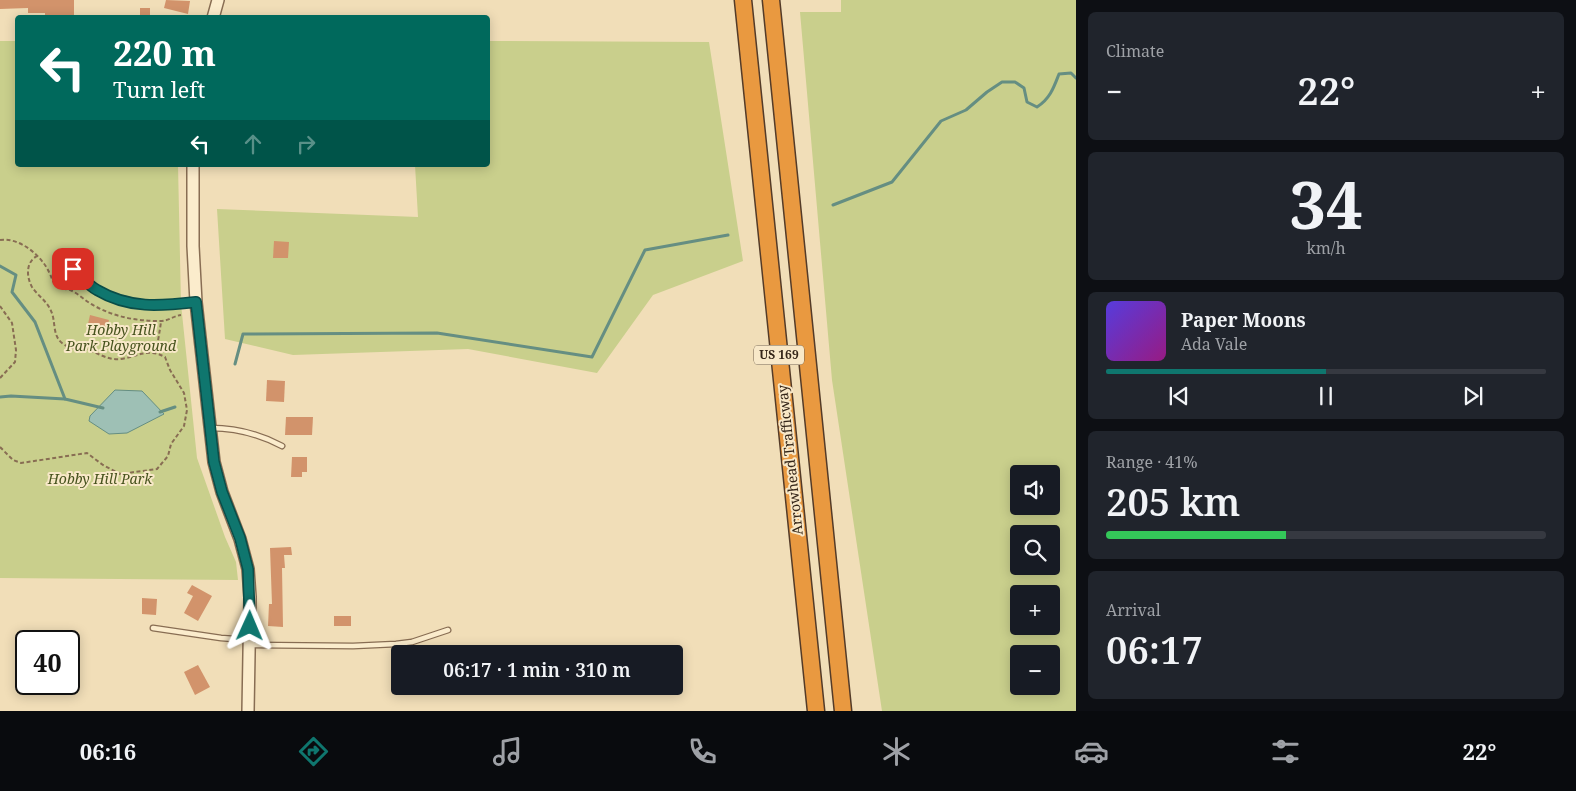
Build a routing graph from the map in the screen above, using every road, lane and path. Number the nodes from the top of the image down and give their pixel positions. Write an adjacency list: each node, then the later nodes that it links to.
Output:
1 (218, 0): 4 (street)
2 (743, 0): 22 (highway, Arrowhead Trafficway / US 169)
3 (771, 0): 23 (highway, Arrowhead Trafficway / US 169)
4 (214, 15)
5 (193, 167): 10 (street)
6 (0, 240): 7 (path)
7 (31, 249)
8 (37, 256): 13 (path)
9 (73, 269): 10 (lane)
10 (196, 302): 15 (street)
11 (0, 306): 14 (path)
12 (161, 321): 13 (path)
13 (158, 353): 17 (path)
14 (0, 378)
15 (209, 428): 16 (lane); 20 (street)
16 (282, 446)
17 (0, 447)
18 (153, 628): 20 (lane)
19 (448, 630): 20 (lane)
20 (249, 642): 21 (street)
21 (248, 711)
22 (816, 711)
23 (844, 711)

